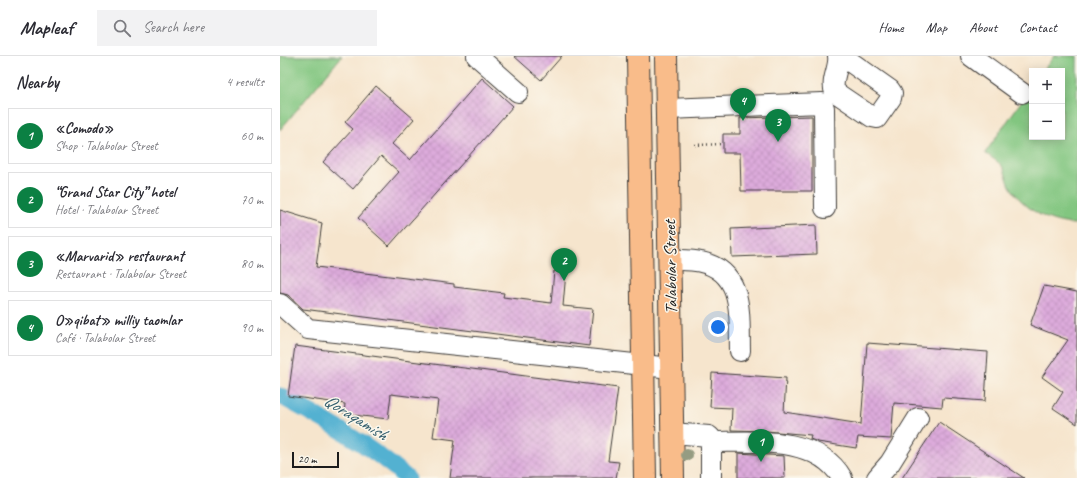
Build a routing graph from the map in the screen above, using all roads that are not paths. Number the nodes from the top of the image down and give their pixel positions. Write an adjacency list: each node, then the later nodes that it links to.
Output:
1 (477, 56): 7 (street)
2 (638, 56): 14 (main road, Talabolar Street)
3 (666, 56): 9 (main road, Talabolar Street)
4 (838, 56): 5 (street)
5 (842, 56)
6 (980, 59): 8 (street)
7 (518, 92)
8 (1022, 93)
9 (668, 109): 10 (street); 11 (main road, Talabolar Street)
10 (825, 208)
11 (670, 260): 13 (street); 15 (main road, Talabolar Street)
12 (280, 304): 14 (street)
13 (740, 351)
14 (643, 365): 15 (street); 19 (main road, Talabolar Street)
15 (671, 368): 17 (main road, Talabolar Street)
16 (918, 418): 23 (street)
17 (672, 433): 18 (street); 20 (main road, Talabolar Street)
18 (712, 442): 21 (street); 22 (street)
19 (645, 478)
20 (673, 478)
21 (711, 478)
22 (842, 478)
23 (877, 478)

